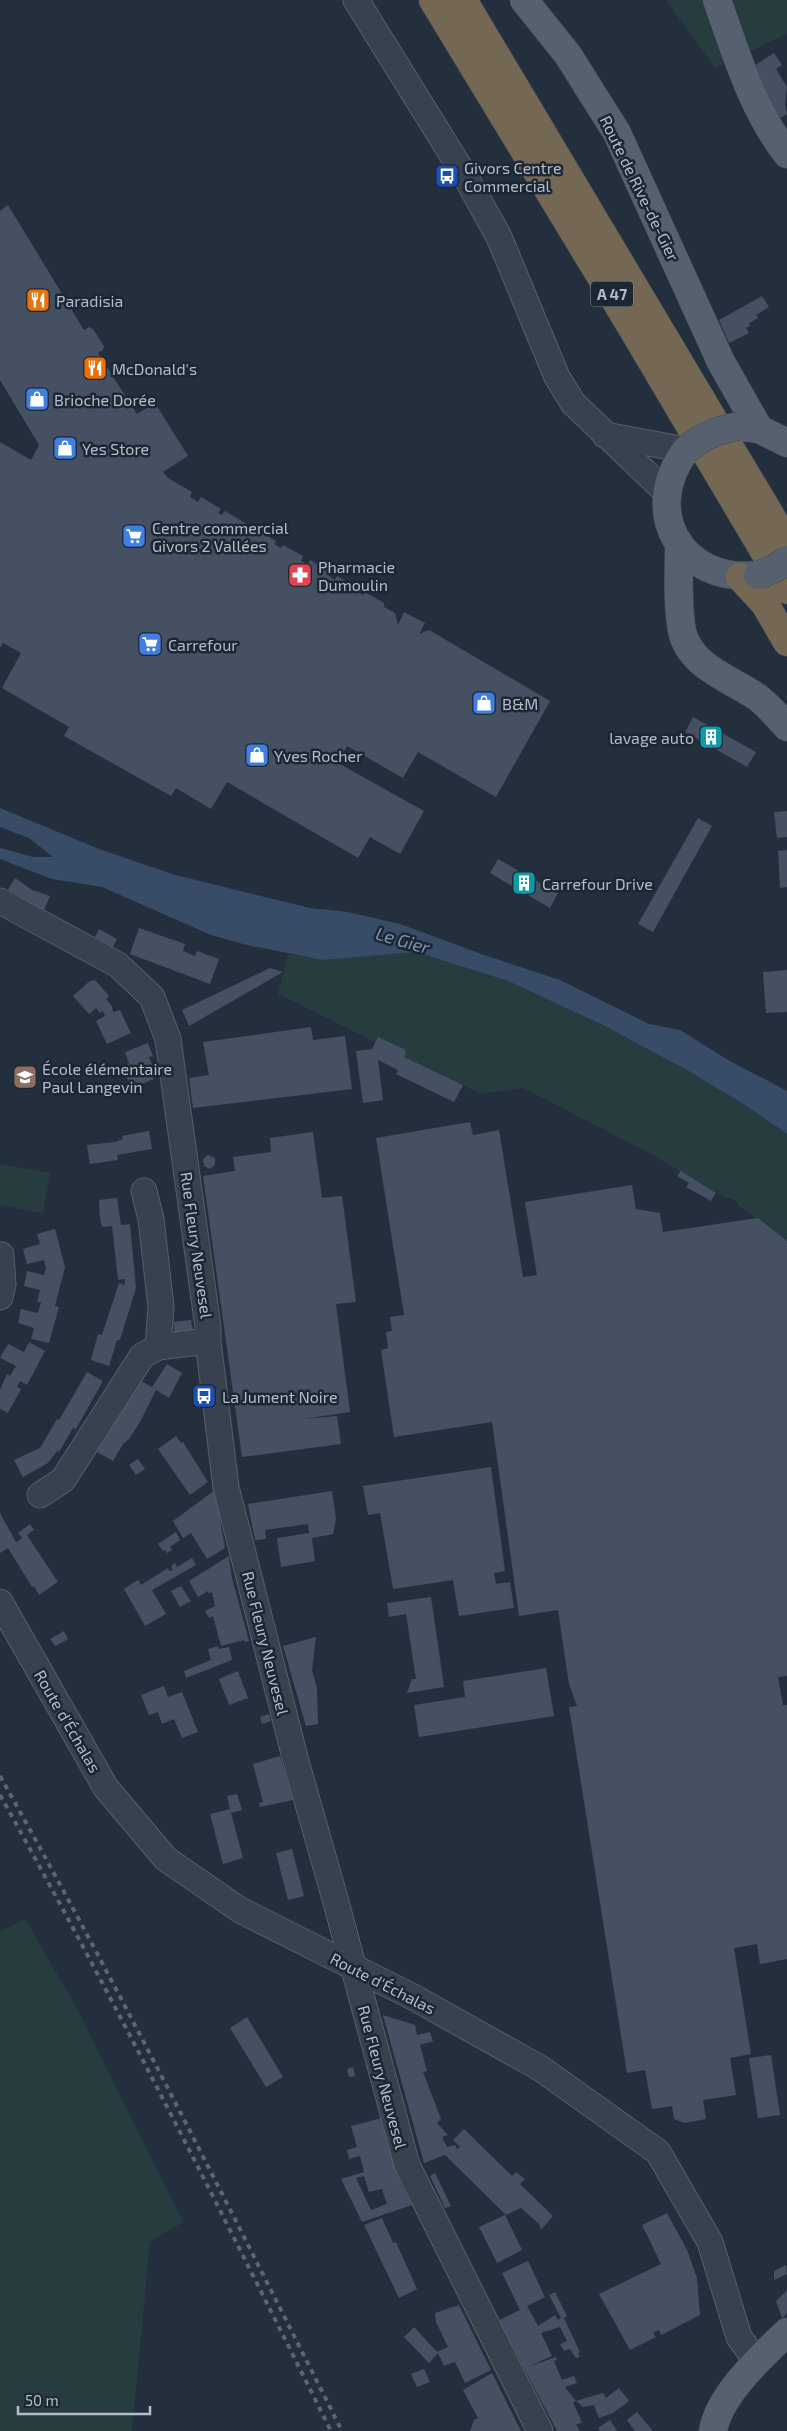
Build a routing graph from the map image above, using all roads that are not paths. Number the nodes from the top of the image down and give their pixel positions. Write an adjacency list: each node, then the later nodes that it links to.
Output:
1 (356, 0): 9 (street)
2 (433, 0): 17 (highway, A 47)
3 (463, 0): 14 (highway, A 47)
4 (524, 0): 7 (main road, Route de Rive-de-Gier)
5 (717, 0): 6 (main road)
6 (787, 154)
7 (721, 362): 8 (main road, Route de Rive-de-Gier); 8 (main road, Route de Rive-de-Gier)
8 (739, 428): 10 (main road); 11 (main road, bridge)
9 (605, 434): 11 (street); 12 (street)
10 (787, 442)
11 (686, 450): 12 (main road)
12 (666, 492): 13 (main road)
13 (679, 543): 16 (main road); 18 (main road)
14 (787, 543)
15 (787, 560): 16 (main road, bridge)
16 (740, 575): 18 (main road); 19 (highway)
17 (787, 590)
18 (680, 606): 20 (main road)
19 (787, 642)
20 (787, 727)
21 (0, 901): 25 (street, Rue Fleury Neuvesel)
22 (144, 1191): 26 (street)
23 (1, 1255): 24 (street)
24 (0, 1297)
25 (208, 1341): 26 (street); 29 (street, Rue Fleury Neuvesel)
26 (158, 1348): 27 (street)
27 (40, 1496)
28 (0, 1602): 29 (street, Route d'Échalas)
29 (353, 1966): 31 (street, Route d'Échalas); 32 (street, Rue Fleury Neuvesel)
30 (787, 2332): 31 (main road)
31 (757, 2362): 33 (main road)
32 (540, 2431)
33 (713, 2431)

